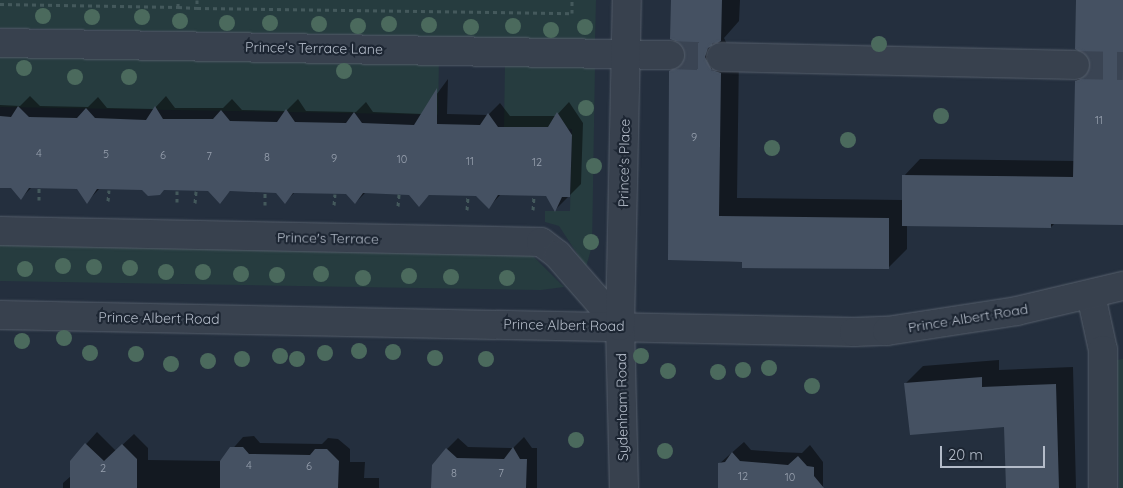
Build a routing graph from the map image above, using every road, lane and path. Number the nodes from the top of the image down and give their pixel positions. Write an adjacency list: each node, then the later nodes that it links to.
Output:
1 (178, 0): 6 (path)
2 (197, 0): 7 (path)
3 (572, 0): 7 (path)
4 (627, 0): 9 (street, Prince's Place)
5 (0, 4): 6 (path)
6 (178, 7): 7 (path)
7 (197, 8)
8 (0, 43): 9 (street, Prince's Terrace Lane)
9 (627, 54): 10 (street, Prince's Terrace Lane); 21 (street, Prince's Place)
10 (670, 56)
11 (721, 56): 12 (street)
12 (1075, 65)
13 (468, 195): 15 (path)
14 (534, 196): 16 (path)
15 (467, 215)
16 (533, 217)
17 (0, 231): 21 (street, Prince's Terrace)
18 (1123, 286): 19 (street, Prince Albert Road)
19 (1091, 295): 21 (street, Prince Albert Road); 23 (street)
20 (0, 315): 21 (street, Prince Albert Road)
21 (620, 326): 22 (street, Sydenham Road)
22 (624, 488)
23 (1104, 488)

